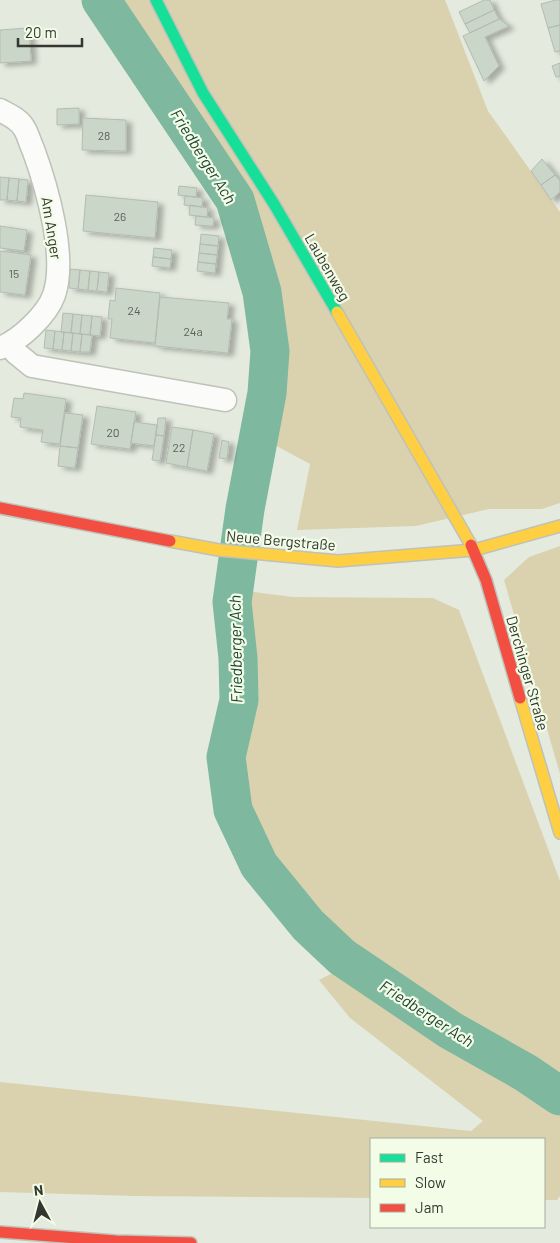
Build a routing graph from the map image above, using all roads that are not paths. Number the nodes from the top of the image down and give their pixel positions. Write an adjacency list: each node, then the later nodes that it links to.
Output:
1 (156, 0): 7 (main road, Laubenweg)
2 (0, 110): 3 (street, Am Anger)
3 (5, 346): 4 (street, Am Anger)
4 (226, 400)
5 (0, 508): 7 (main road, Neue Bergstraße)
6 (560, 526): 7 (main road, Neue Bergstraße)
7 (474, 550): 8 (main road, Derchinger Straße)
8 (560, 834)
9 (0, 1232): 10 (main road)
10 (191, 1243)

